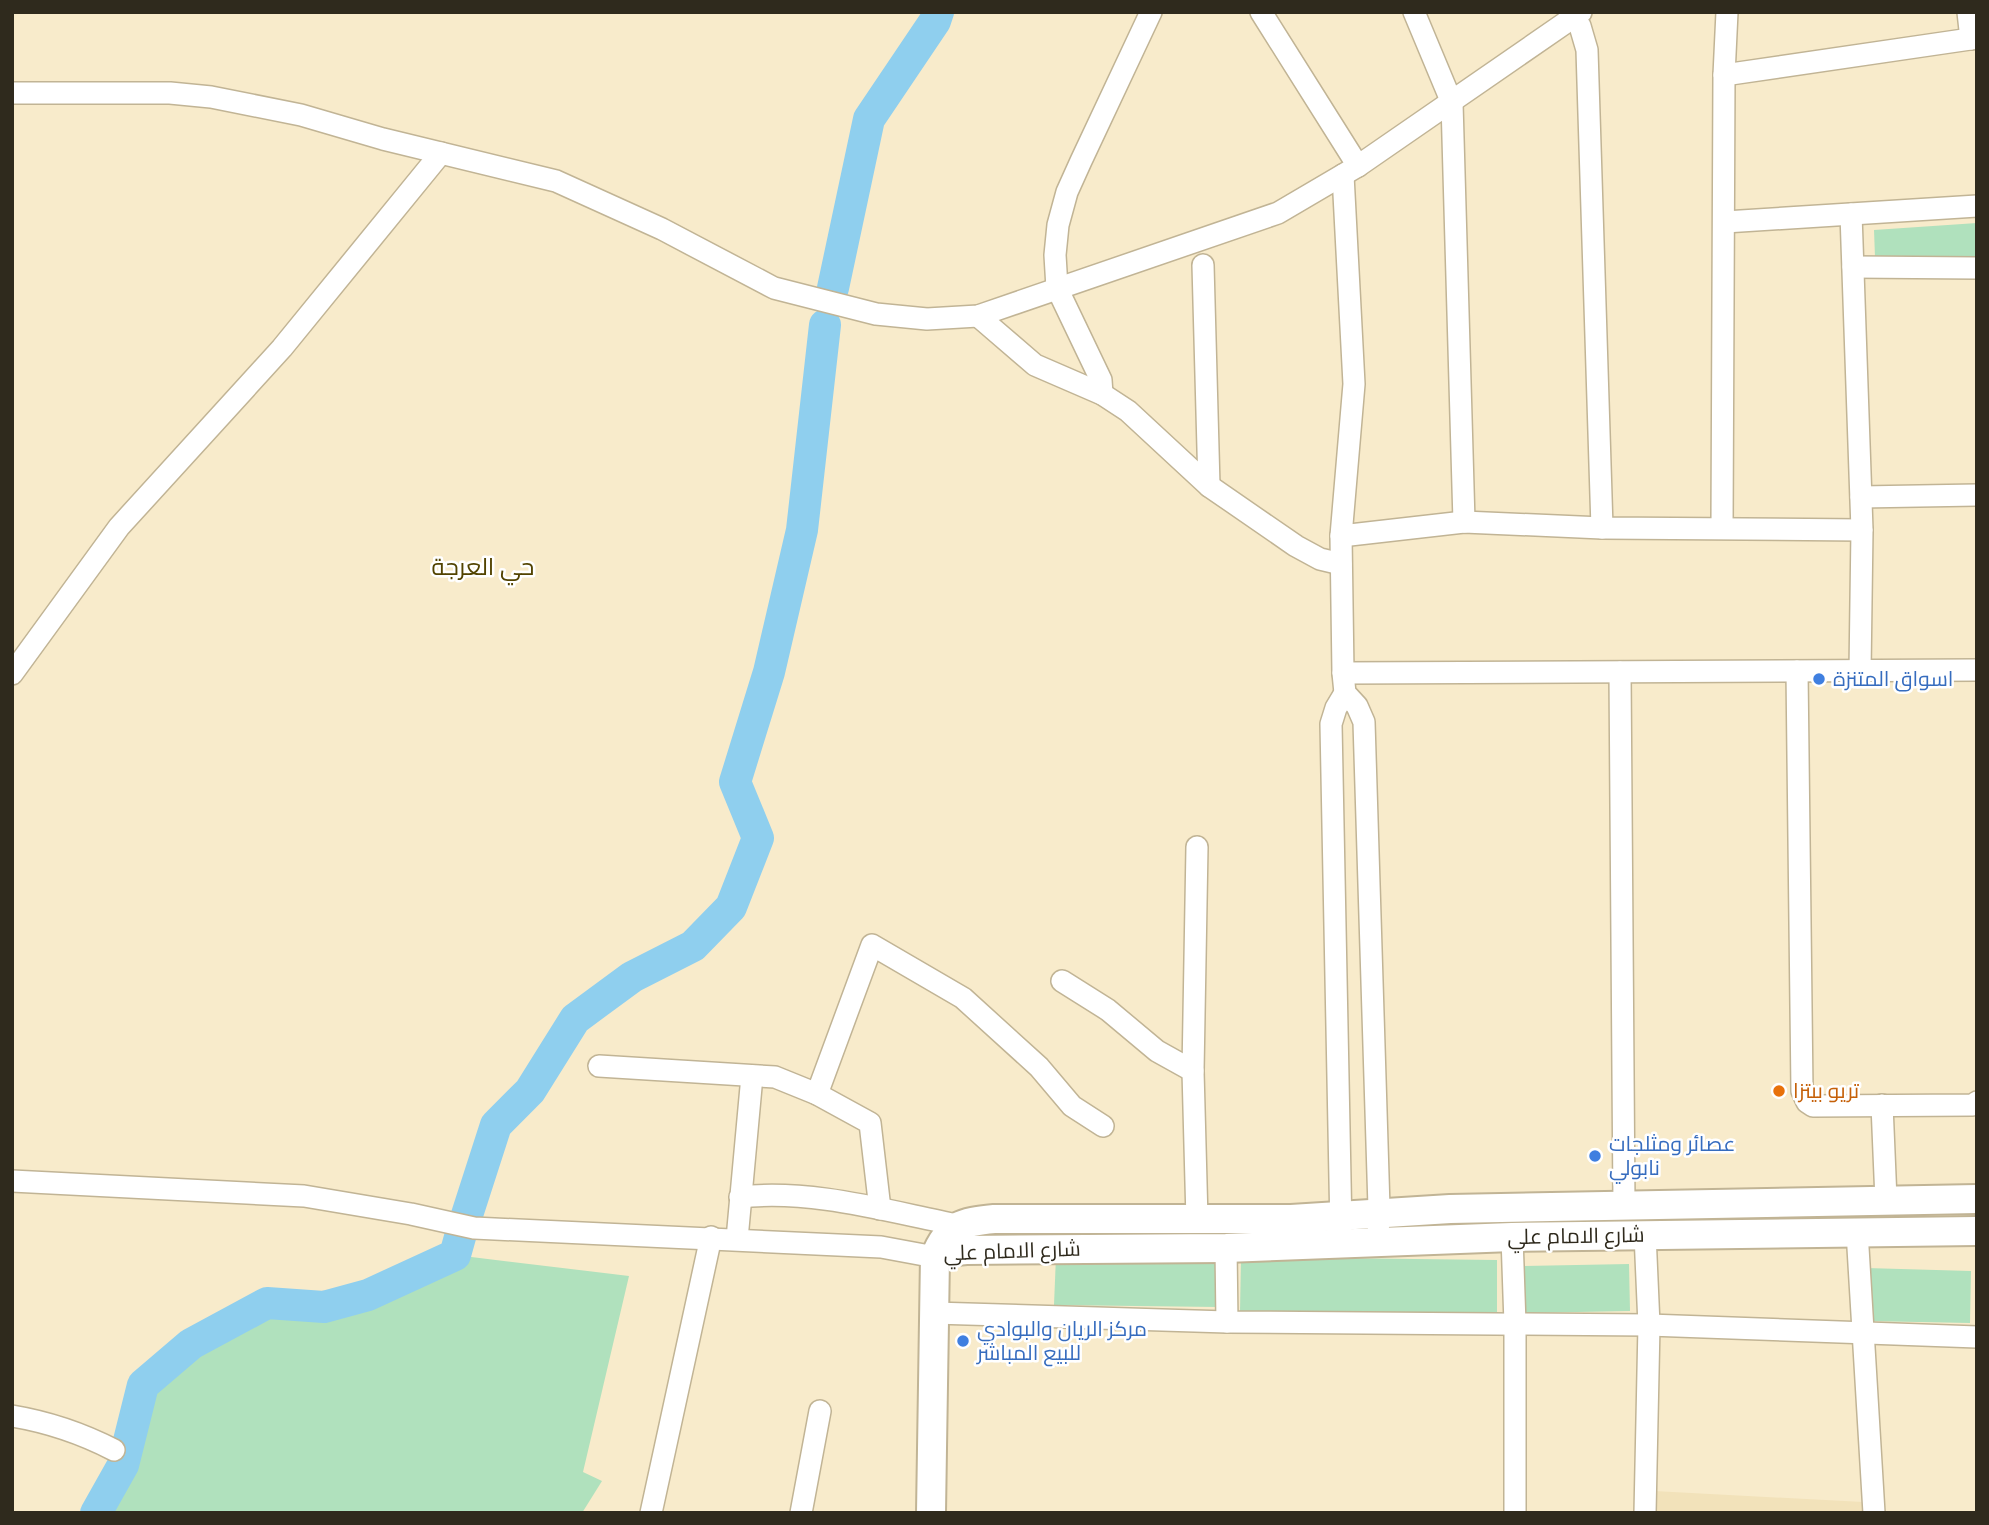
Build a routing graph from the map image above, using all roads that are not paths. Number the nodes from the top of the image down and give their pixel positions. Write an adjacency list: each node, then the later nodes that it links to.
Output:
1 (1151, 12): 19 (street)
2 (1261, 12): 12 (street)
3 (1414, 12): 10 (street)
4 (1727, 12): 8 (street)
5 (1968, 12): 7 (street)
6 (1574, 14): 10 (street); 26 (street)
7 (1974, 38): 8 (street)
8 (1724, 75): 15 (street)
9 (12, 93): 11 (street)
10 (1452, 103): 12 (street); 25 (street)
11 (441, 153): 20 (street); 35 (street)
12 (1350, 170): 19 (street); 29 (street)
13 (1977, 206): 14 (street)
14 (1851, 215): 15 (street); 17 (street)
15 (1725, 222): 27 (street)
16 (1203, 265): 22 (street)
17 (1853, 267): 18 (street); 24 (street)
18 (1977, 268)
19 (1057, 288): 20 (street); 21 (street)
20 (978, 316): 21 (street)
21 (1102, 394): 22 (street)
22 (1209, 486): 30 (street)
23 (1977, 495): 24 (street)
24 (1861, 498): 28 (street)
25 (1464, 522): 26 (street); 29 (street)
26 (1602, 528): 27 (street)
27 (1722, 528): 28 (street)
28 (1862, 530): 33 (street)
29 (1341, 536): 30 (street)
30 (1341, 564): 36 (street)
31 (1977, 670): 33 (street)
32 (1797, 671): 33 (street); 34 (street); 44 (street)
33 (1860, 671)
34 (1620, 673): 36 (street); 50 (street)
35 (12, 674)
36 (1344, 683): 52 (street); 53 (street)
37 (1197, 847): 40 (street)
38 (1062, 981): 40 (street)
39 (599, 1066): 41 (street)
40 (1194, 1070): 54 (street)
41 (752, 1076): 42 (street); 47 (street)
42 (817, 1094): 45 (street); 51 (street)
43 (1977, 1102): 44 (street)
44 (1882, 1105): 49 (street)
45 (1103, 1126)
46 (12, 1181): 59 (street)
47 (740, 1197): 51 (street); 61 (street)
48 (1977, 1199): 49 (street, شارع الامام علي)
49 (1886, 1200): 50 (street, شارع الامام علي)
50 (1624, 1205): 52 (street, شارع الامام علي)
51 (880, 1209): 55 (street)
52 (1379, 1212): 53 (street, شارع الامام علي); 62 (street)
53 (1341, 1215): 54 (street, شارع الامام علي); 63 (street)
54 (1197, 1220): 55 (street, شارع الامام علي)
55 (958, 1225): 65 (street, شارع الامام علي)
56 (1857, 1231): 57 (street, شارع الامام علي); 58 (street, شارع الامام علي); 70 (street)
57 (1977, 1231)
58 (1645, 1234): 60 (street, شارع الامام علي); 69 (street)
59 (711, 1237): 61 (street); 75 (street)
60 (1512, 1237): 62 (street, شارع الامام علي); 68 (street)
61 (737, 1239): 65 (street)
62 (1378, 1242): 63 (street, شارع الامام علي)
63 (1340, 1243): 64 (street, شارع الامام علي)
64 (1226, 1248): 65 (street, شارع الامام علي); 67 (street)
65 (935, 1257): 66 (street)
66 (934, 1313): 67 (street); 77 (street)
67 (1227, 1322): 68 (street)
68 (1515, 1324): 69 (street); 78 (street)
69 (1648, 1325): 70 (street); 79 (street)
70 (1863, 1334): 71 (street); 80 (street)
71 (1977, 1337)
72 (820, 1411): 76 (street)
73 (12, 1416): 74 (street)
74 (114, 1450)
75 (651, 1513)
76 (801, 1513)
77 (931, 1513)
78 (1516, 1513)
79 (1645, 1513)
80 (1874, 1513)

